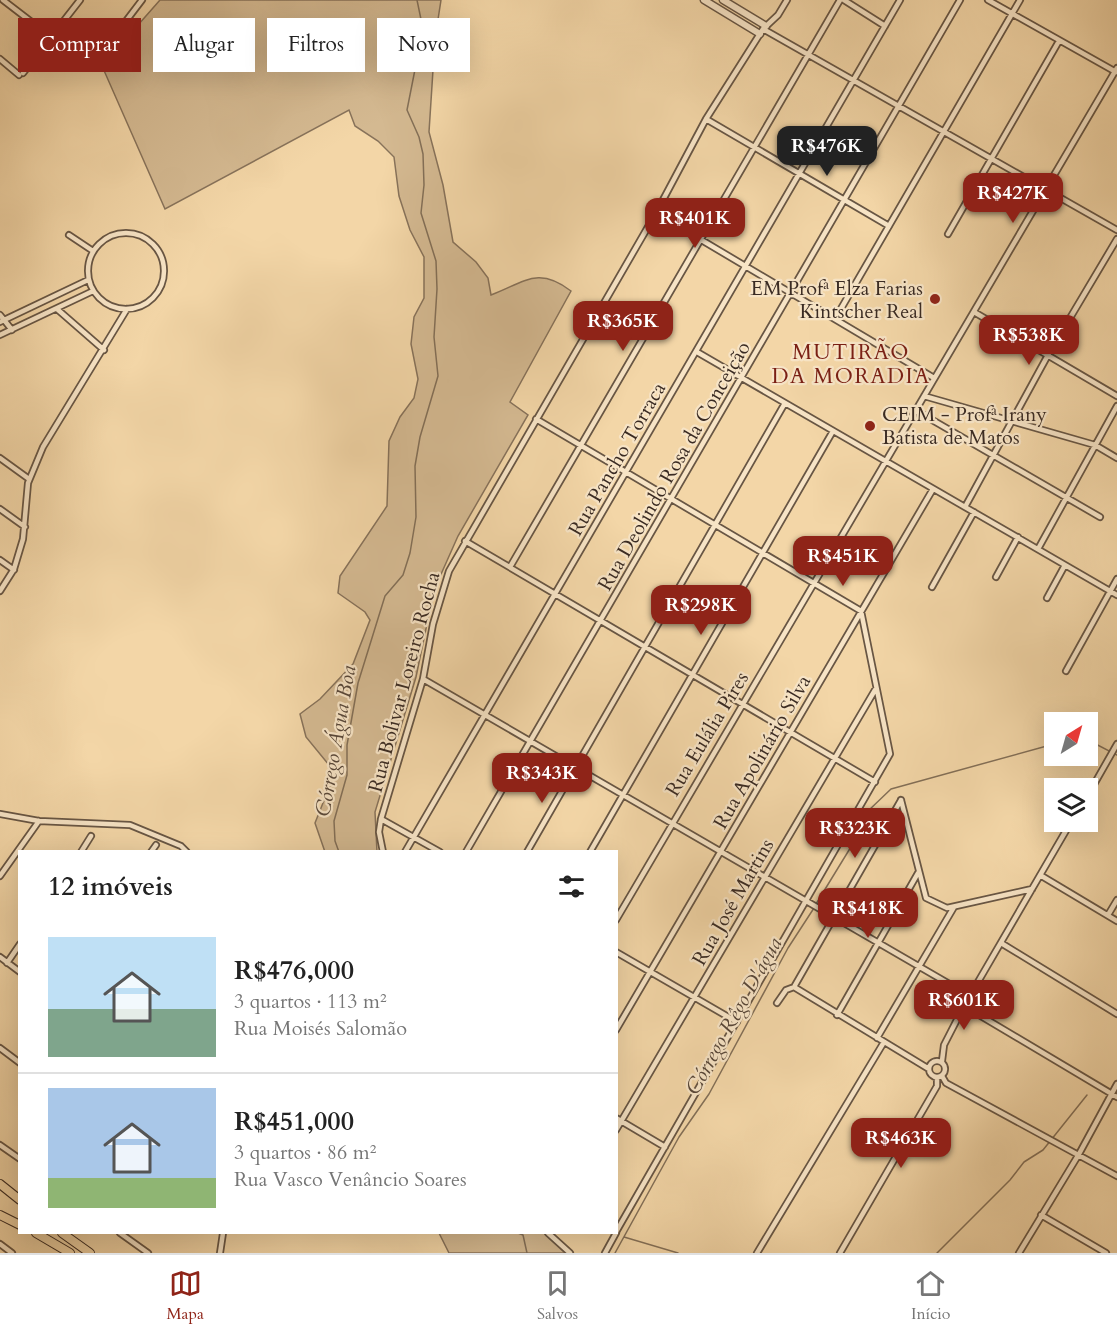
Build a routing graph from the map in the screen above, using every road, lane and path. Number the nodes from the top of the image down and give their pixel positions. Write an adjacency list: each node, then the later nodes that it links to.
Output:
1 (3, 0): 13 (street)
2 (80, 0): 14 (street)
3 (142, 0): 15 (street)
4 (704, 0): 17 (street)
5 (723, 0): 17 (street)
6 (787, 0): 17 (street, Rua Bolivar Loreiro Rocha)
7 (842, 0): 16 (street); 19 (street)
8 (900, 0): 16 (street, Rua Pancho Torraca)
9 (960, 0): 24 (street, Rua Deolindo Rosa da Conceição)
10 (988, 0): 12 (street)
11 (1020, 0): 12 (street)
12 (1012, 14): 18 (street); 26 (street)
13 (26, 18)
14 (65, 18)
15 (128, 18)
16 (885, 26): 23 (street, Rua Pancho Torraca)
17 (763, 30): 19 (street); 25 (street, Rua Bolivar Loreiro Rocha)
18 (1059, 41): 21 (street); 28 (street)
19 (808, 55): 23 (street); 27 (street)
20 (0, 59): 22 (street)
21 (1116, 70): 30 (street, Rua Eulália Pires)
22 (18, 72)
23 (854, 80): 24 (street); 29 (street, Rua Pancho Torraca)
24 (899, 106): 26 (street); 31 (street, Rua Deolindo Rosa da Conceição)
25 (706, 119): 27 (street); 32 (street, Rua Bolivar Loreiro Rocha)
26 (944, 131): 28 (street); 33 (street)
27 (755, 147): 29 (street); 38 (street)
28 (990, 159): 30 (street); 35 (street)
29 (800, 174): 31 (street); 40 (street, Rua Pancho Torraca)
30 (1046, 190): 34 (street); 46 (street, Rua Eulália Pires)
31 (845, 200): 33 (street); 43 (street, Rua Deolindo Rosa da Conceição)
32 (656, 213): 38 (street); 62 (street, Rua Bolivar Loreiro Rocha)
33 (889, 226): 48 (street)
34 (1117, 230)
35 (948, 234)
36 (69, 235): 39 (street)
37 (1117, 239): 54 (street)
38 (701, 240): 40 (street); 66 (street)
39 (93, 251): 41 (street); 45 (street)
40 (746, 266): 43 (street); 53 (street, Rua Pancho Torraca)
41 (88, 280): 42 (street); 49 (street)
42 (93, 291): 44 (street); 45 (street)
43 (791, 293): 48 (street); 55 (street, Rua Deolindo Rosa da Conceição)
44 (57, 309): 50 (street); 52 (street)
45 (127, 309): 52 (street)
46 (974, 312): 54 (street); 56 (street, Rua Eulália Pires)
47 (0, 315): 49 (street)
48 (835, 319): 56 (street)
49 (3, 320): 50 (street)
50 (12, 330): 51 (street)
51 (0, 335)
52 (104, 350): 72 (street)
53 (697, 352): 55 (street); 71 (street, Rua Pancho Torraca)
54 (1048, 355): 58 (street); 63 (street)
55 (742, 378): 59 (street); 75 (street, Rua Deolindo Rosa da Conceição)
56 (934, 378): 57 (street, Rua Eulália Pires)
57 (924, 396): 61 (street, Rua Eulália Pires); 63 (street)
58 (1117, 396)
59 (785, 403): 64 (street); 80 (street)
60 (1117, 406): 65 (street)
61 (915, 410): 67 (street); 70 (street, Rua Eulália Pires)
62 (536, 418): 66 (street); 83 (street, Rua Bolivar Loreiro Rocha)
63 (1012, 420): 65 (street); 67 (street)
64 (832, 430): 70 (street); 85 (street)
65 (1095, 445): 69 (street); 74 (street)
66 (581, 446): 71 (street); 88 (street)
67 (994, 456): 74 (street); 76 (street)
68 (0, 458): 72 (street)
69 (1117, 458)
70 (885, 461): 73 (street); 92 (street, Rua Eulália Pires)
71 (627, 473): 75 (street); 96 (street, Rua Pancho Torraca)
72 (29, 479): 81 (street)
73 (933, 489): 76 (street); 99 (street, Rua Apolinário Silva)
74 (1066, 498): 79 (street); 84 (street)
75 (672, 499): 80 (street); 100 (street, Rua Deolindo Rosa da Conceição)
76 (965, 507): 78 (street)
77 (0, 509): 81 (street)
78 (974, 512): 82 (street); 93 (street)
79 (1100, 518)
80 (715, 525): 85 (street); 101 (street)
81 (25, 527): 89 (street)
82 (1018, 537): 84 (street); 90 (street)
83 (465, 541): 88 (street); 104 (street, Rua Bolivar Loreiro Rocha)
84 (1038, 549): 87 (street)
85 (762, 553): 92 (street); 103 (street)
86 (0, 560): 89 (street)
87 (1065, 565): 95 (street); 98 (street)
88 (510, 567): 96 (street)
89 (14, 570): 94 (street)
90 (996, 577)
91 (1117, 579): 95 (street)
92 (813, 583): 99 (street); 106 (street, Rua Eulália Pires)
93 (932, 587)
94 (0, 591)
95 (1110, 591): 97 (street); 102 (street)
96 (556, 594): 100 (street); 107 (street, Rua Pancho Torraca)
97 (1117, 595)
98 (1047, 598)
99 (861, 611): 105 (street); 108 (street, Rua Apolinário Silva)
100 (602, 621): 101 (street); 109 (street, Rua Deolindo Rosa da Conceição)
101 (645, 647): 103 (street); 112 (street)
102 (1066, 671)
103 (692, 674): 106 (street); 115 (street)
104 (423, 680): 107 (street); 117 (street, Rua Bolivar Loreiro Rocha)
105 (876, 689): 111 (street, Rua José Martins); 114 (street)
106 (742, 704): 108 (street); 119 (street, Rua Eulália Pires)
107 (486, 716): 109 (street); 122 (street, Rua Pancho Torraca)
108 (791, 732): 111 (street); 135 (street, Rua Apolinário Silva)
109 (531, 742): 112 (street); 131 (street, Rua Deolindo Rosa da Conceição)
110 (1116, 746): 113 (street)
111 (835, 758): 114 (street); 139 (street, Rua José Martins)
112 (576, 768): 115 (street); 132 (street)
113 (1098, 778)
114 (875, 782): 142 (street)
115 (622, 795): 119 (street); 133 (street)
116 (0, 814): 118 (street)
117 (381, 819): 122 (street); 128 (street, Rua Bolivar Loreiro Rocha)
118 (39, 821): 124 (street); 127 (street)
119 (672, 823): 135 (street); 145 (street, Rua Eulália Pires)
120 (1065, 832): 137 (street)
121 (91, 836): 125 (street)
122 (412, 837): 129 (street, Rua Pancho Torraca); 130 (street)
123 (156, 845): 126 (street)
124 (18, 850)
125 (82, 850)
126 (152, 850)
127 (185, 850)
128 (383, 850)
129 (406, 850)
130 (437, 850)
131 (467, 850)
132 (528, 850)
133 (591, 850)
134 (18, 851): 138 (street)
135 (721, 852): 139 (street); 156 (street, Rua Apolinário Silva)
136 (918, 873): 143 (street); 146 (street); 148 (street)
137 (1040, 875): 140 (street); 144 (street)
138 (0, 876)
139 (765, 877): 142 (street); 159 (street, Rua José Martins)
140 (1032, 889): 143 (street); 149 (street)
141 (1117, 900): 144 (street)
142 (808, 902): 146 (street); 164 (street)
143 (954, 907): 154 (street)
144 (1108, 915): 147 (street)
145 (618, 917)
146 (834, 917): 148 (street); 157 (street)
147 (1117, 921)
148 (878, 943): 154 (street); 163 (street)
149 (1001, 943): 158 (street); 162 (street)
150 (18, 947): 153 (street)
151 (618, 953): 156 (street)
152 (0, 957): 153 (street)
153 (7, 963): 155 (street)
154 (919, 966): 158 (street); 166 (street)
155 (18, 971)
156 (651, 972): 159 (street); 165 (street, Rua Apolinário Silva)
157 (794, 987): 160 (street); 163 (street)
158 (970, 996): 161 (street)
159 (694, 998): 164 (street); 177 (street, Rua José Martins)
160 (777, 1003)
161 (964, 1006): 170 (street); 175 (street)
162 (1117, 1014)
163 (837, 1015): 166 (street)
164 (737, 1022): 179 (street)
165 (618, 1027)
166 (877, 1038): 167 (street)
167 (884, 1042): 172 (street); 205 (street)
168 (2, 1050): 169 (street); 171 (street)
169 (0, 1056)
170 (942, 1061): 172 (street); 173 (street)
171 (18, 1062)
172 (929, 1069): 173 (street)
173 (940, 1077): 180 (street); 206 (street)
174 (1117, 1084): 175 (street)
175 (1111, 1093): 176 (street); 180 (street)
176 (1117, 1096)
177 (619, 1120): 179 (street)
178 (0, 1145): 181 (street)
179 (665, 1147): 188 (street)
180 (1079, 1154): 182 (street); 186 (street)
181 (18, 1158)
182 (1117, 1176)
183 (0, 1184): 184 (highway)
184 (18, 1198)
185 (0, 1215): 187 (highway)
186 (1041, 1215): 207 (street); 208 (street)
187 (18, 1224)
188 (618, 1229)
189 (38, 1234): 199 (highway)
190 (63, 1234): 200 (highway)
191 (121, 1234): 201 (street)
192 (223, 1234): 202 (street)
193 (549, 1234): 196 (street)
194 (556, 1234): 196 (street)
195 (615, 1234): 204 (street)
196 (553, 1239): 203 (street)
197 (0, 1244): 198 (street)
198 (11, 1253)
199 (70, 1253)
200 (90, 1253)
201 (148, 1253)
202 (220, 1253)
203 (570, 1253)
204 (605, 1253)
205 (757, 1253)
206 (840, 1253)
207 (1019, 1253)
208 (1107, 1253)

